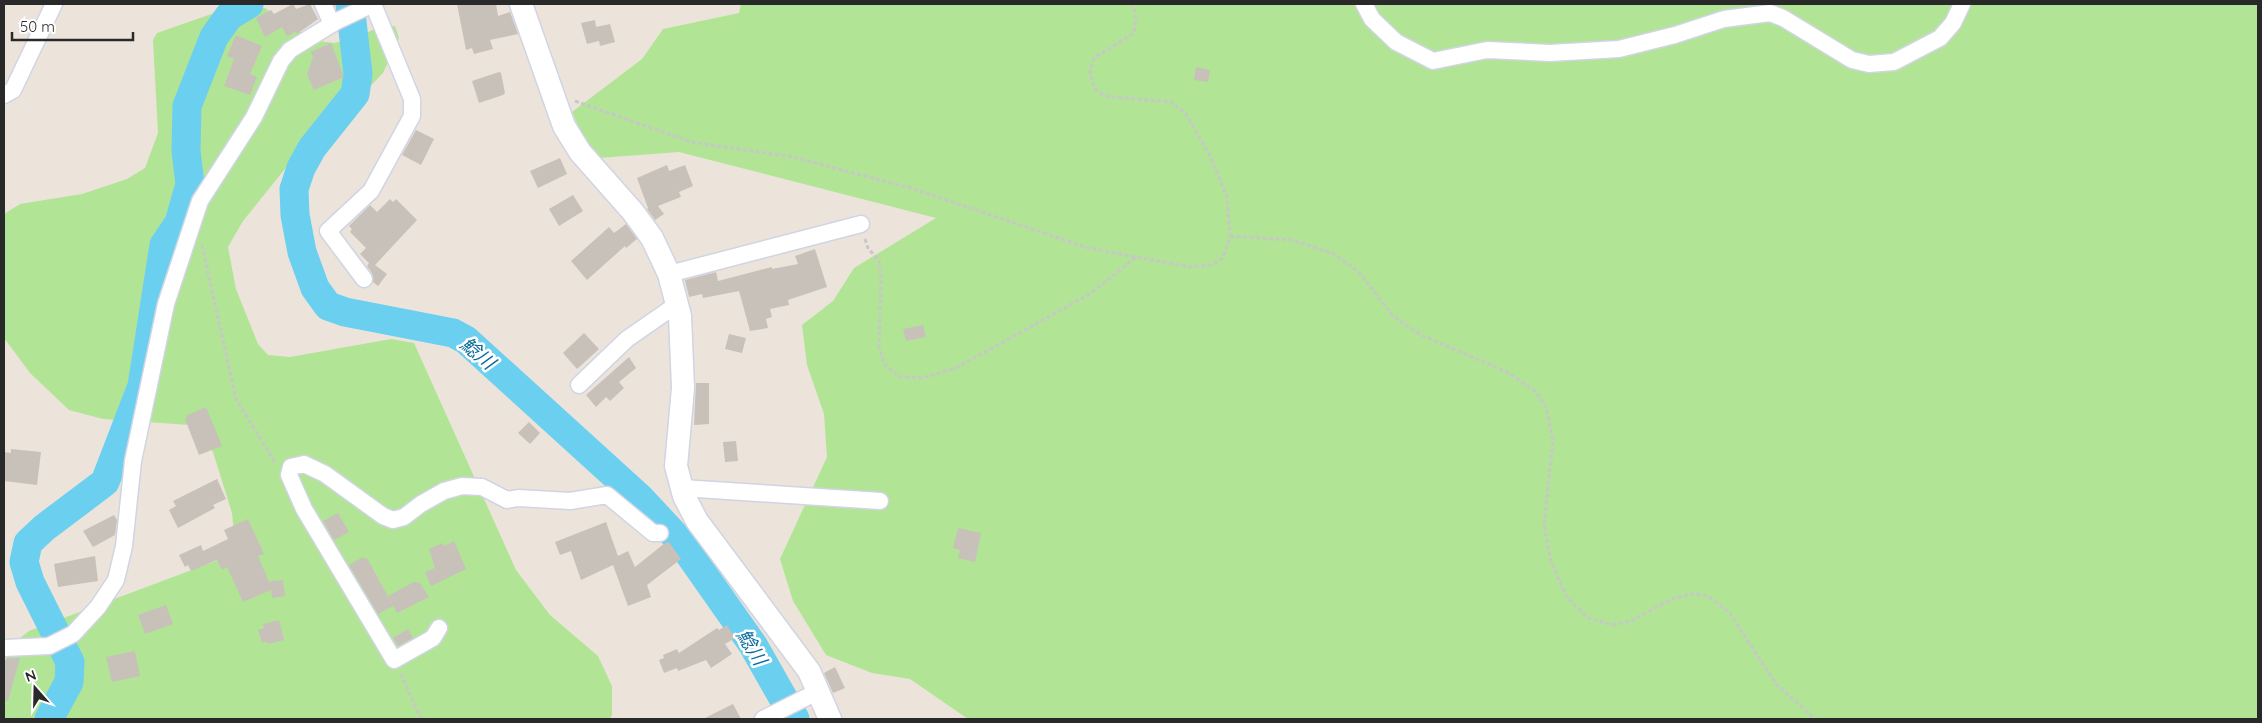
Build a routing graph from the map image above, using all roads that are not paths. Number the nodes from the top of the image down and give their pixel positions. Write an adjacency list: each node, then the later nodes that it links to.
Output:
1 (54, 4): 7 (street)
2 (323, 4): 6 (street)
3 (521, 4): 9 (street)
4 (1364, 4): 5 (street)
5 (1962, 4)
6 (334, 22): 10 (street); 17 (street)
7 (4, 95)
8 (860, 224): 9 (street)
9 (669, 274): 11 (street)
10 (364, 279)
11 (676, 305): 12 (street); 13 (street)
12 (579, 385)
13 (682, 488): 14 (street); 18 (street)
14 (880, 501)
15 (660, 534): 16 (street)
16 (439, 628)
17 (4, 648)
18 (819, 691): 19 (street); 20 (street)
19 (763, 719)
20 (830, 719)

